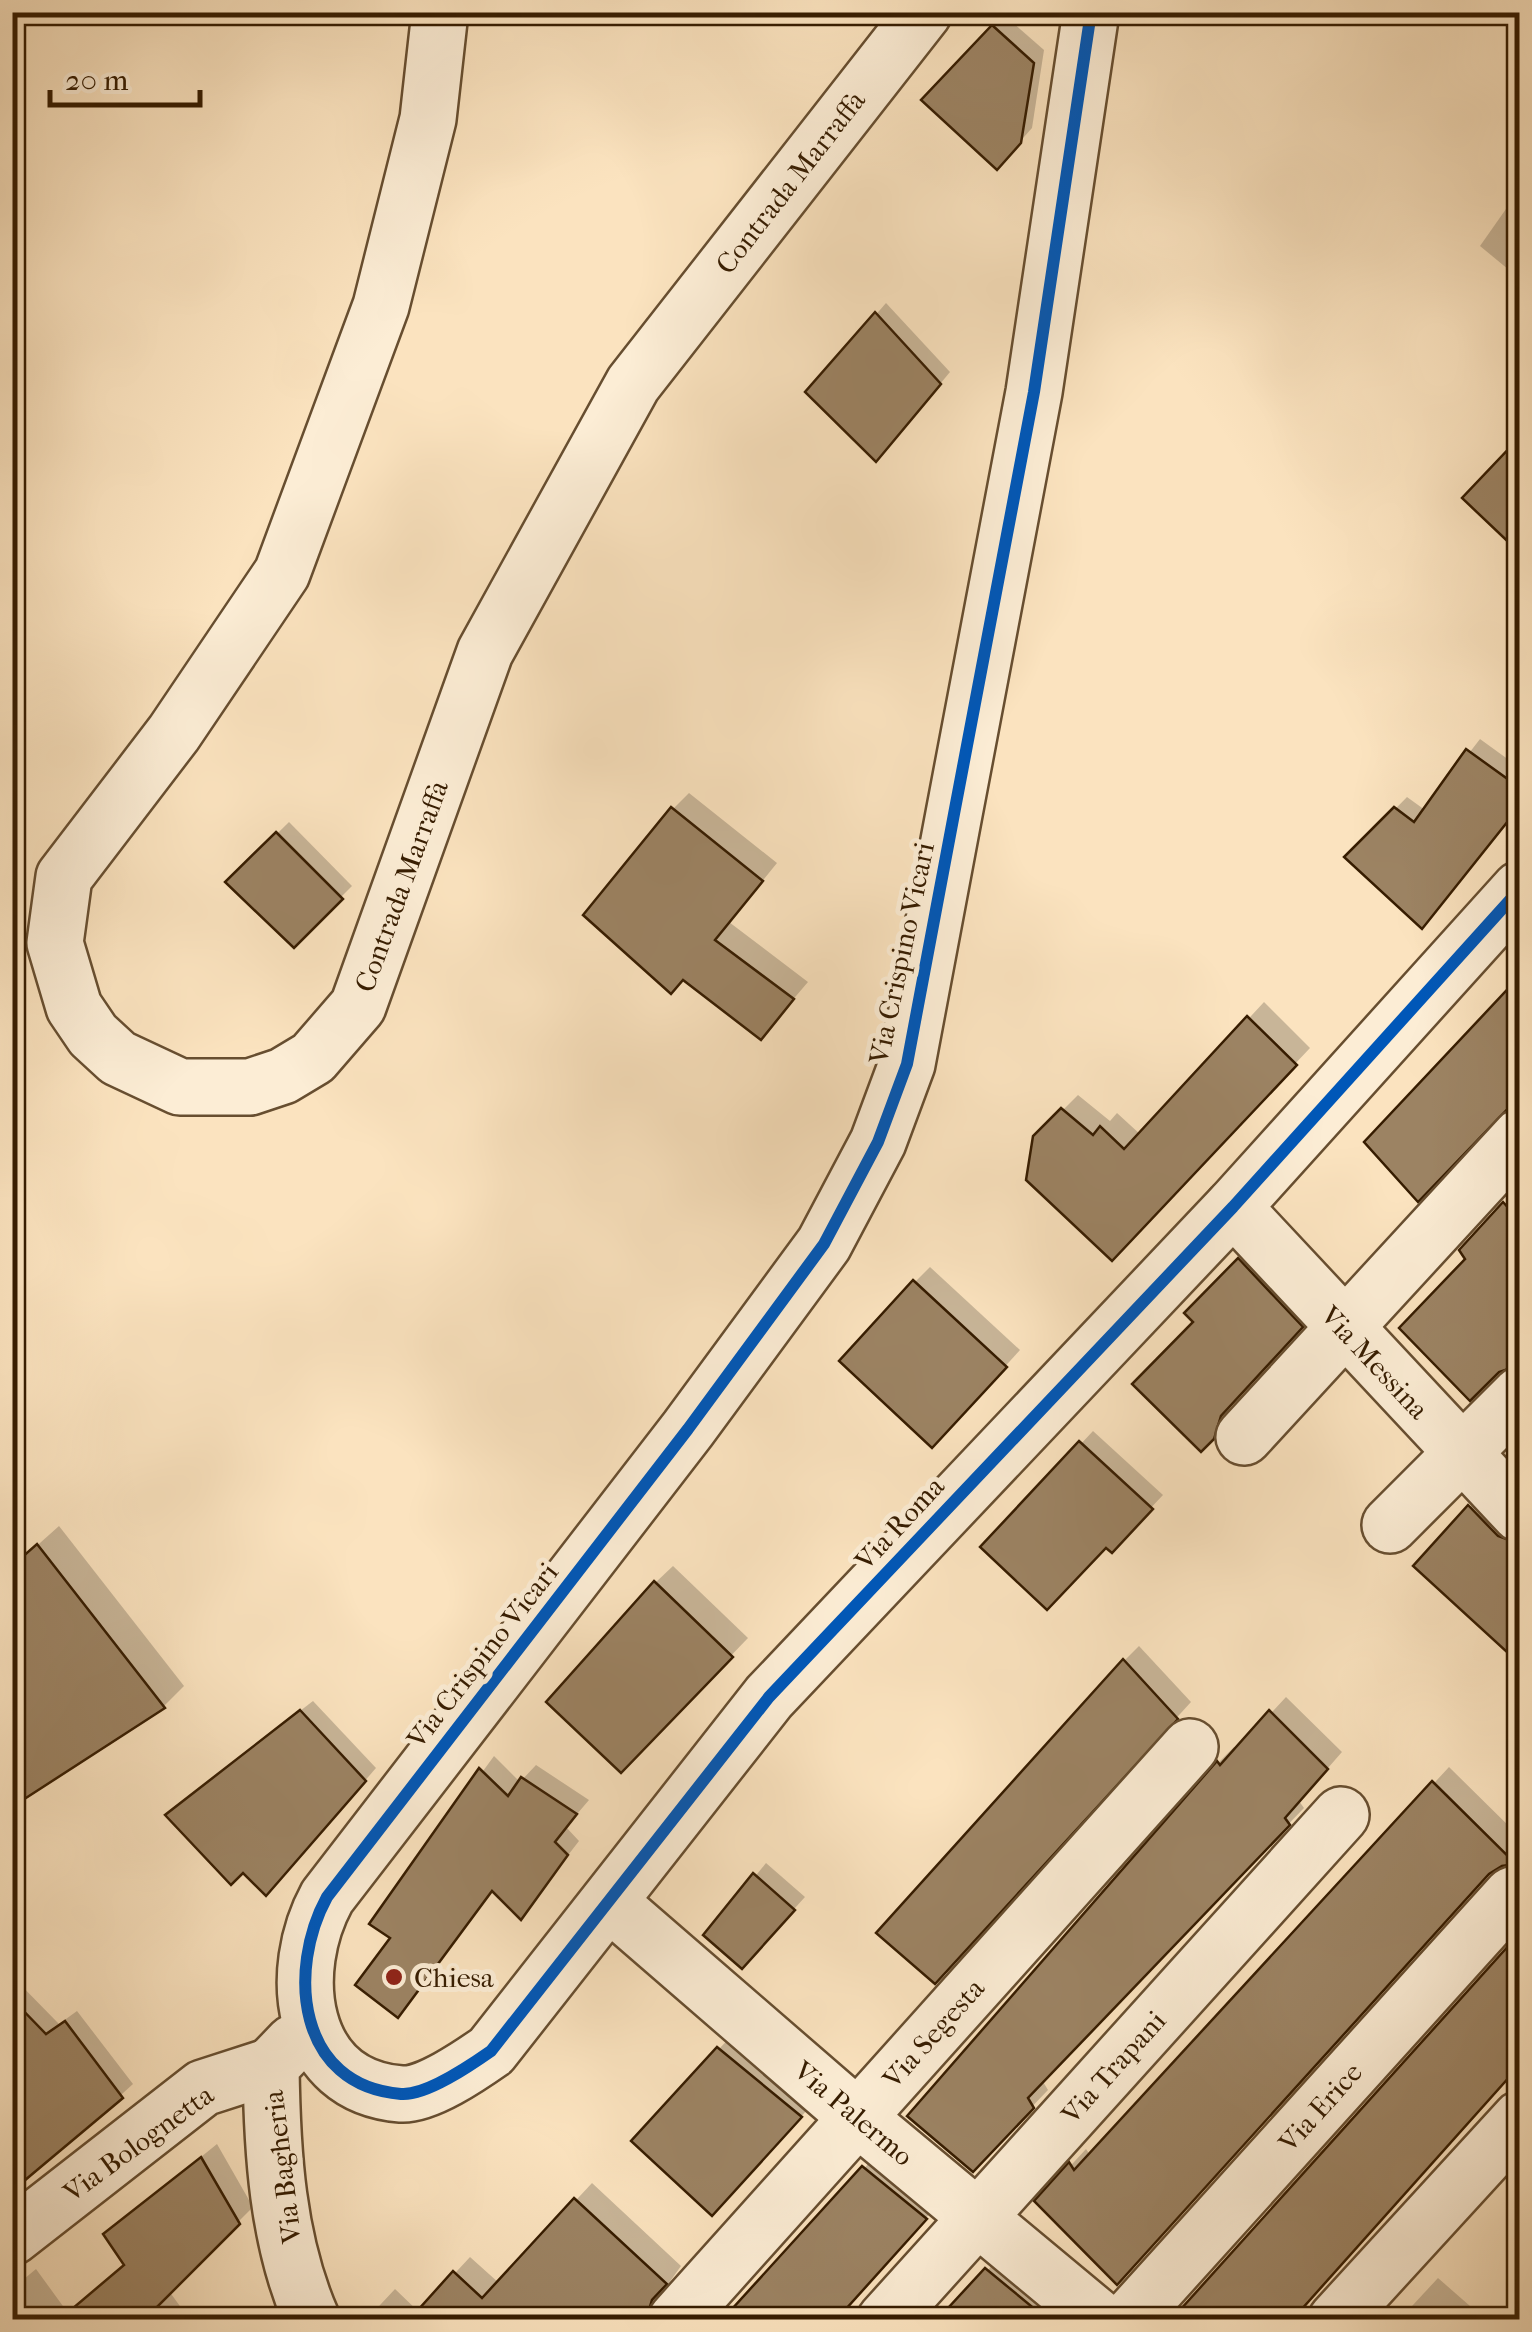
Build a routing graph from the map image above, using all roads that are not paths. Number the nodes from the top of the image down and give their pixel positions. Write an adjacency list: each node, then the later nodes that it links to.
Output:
1 (440, 12): 2 (street, Contrada Marraffa)
2 (924, 12)
3 (1091, 12): 17 (street, Via Crispino Vicari)
4 (1520, 889): 6 (street, Via Roma)
5 (1520, 1137): 7 (street)
6 (1233, 1207): 7 (street, Via Messina); 16 (street, Via Roma)
7 (1341, 1328): 9 (street); 10 (street, Via Messina)
8 (1520, 1395): 10 (street)
9 (1244, 1438)
10 (1461, 1453): 11 (street, Via Messina); 12 (street)
11 (1520, 1514)
12 (1390, 1525)
13 (1190, 1747): 19 (street, Via Segesta)
14 (1341, 1815): 21 (street, Via Trapani)
15 (1512, 1895): 27 (street, Via Erice)
16 (610, 1903): 17 (street, Via Roma); 19 (street, Via Palermo)
17 (309, 2026): 18 (street, Via Bagheria)
18 (272, 2066): 22 (street, Via Bolognetta); 23 (street, Via Bagheria)
19 (857, 2118): 21 (street, Via Palermo); 24 (street, Via Segesta)
20 (1520, 2119): 28 (street)
21 (977, 2218): 25 (street, Via Trapani); 26 (street, Via Palermo)
22 (12, 2237)
23 (312, 2320)
24 (676, 2320)
25 (886, 2320)
26 (1101, 2320)
27 (1128, 2320)
28 (1336, 2320)

